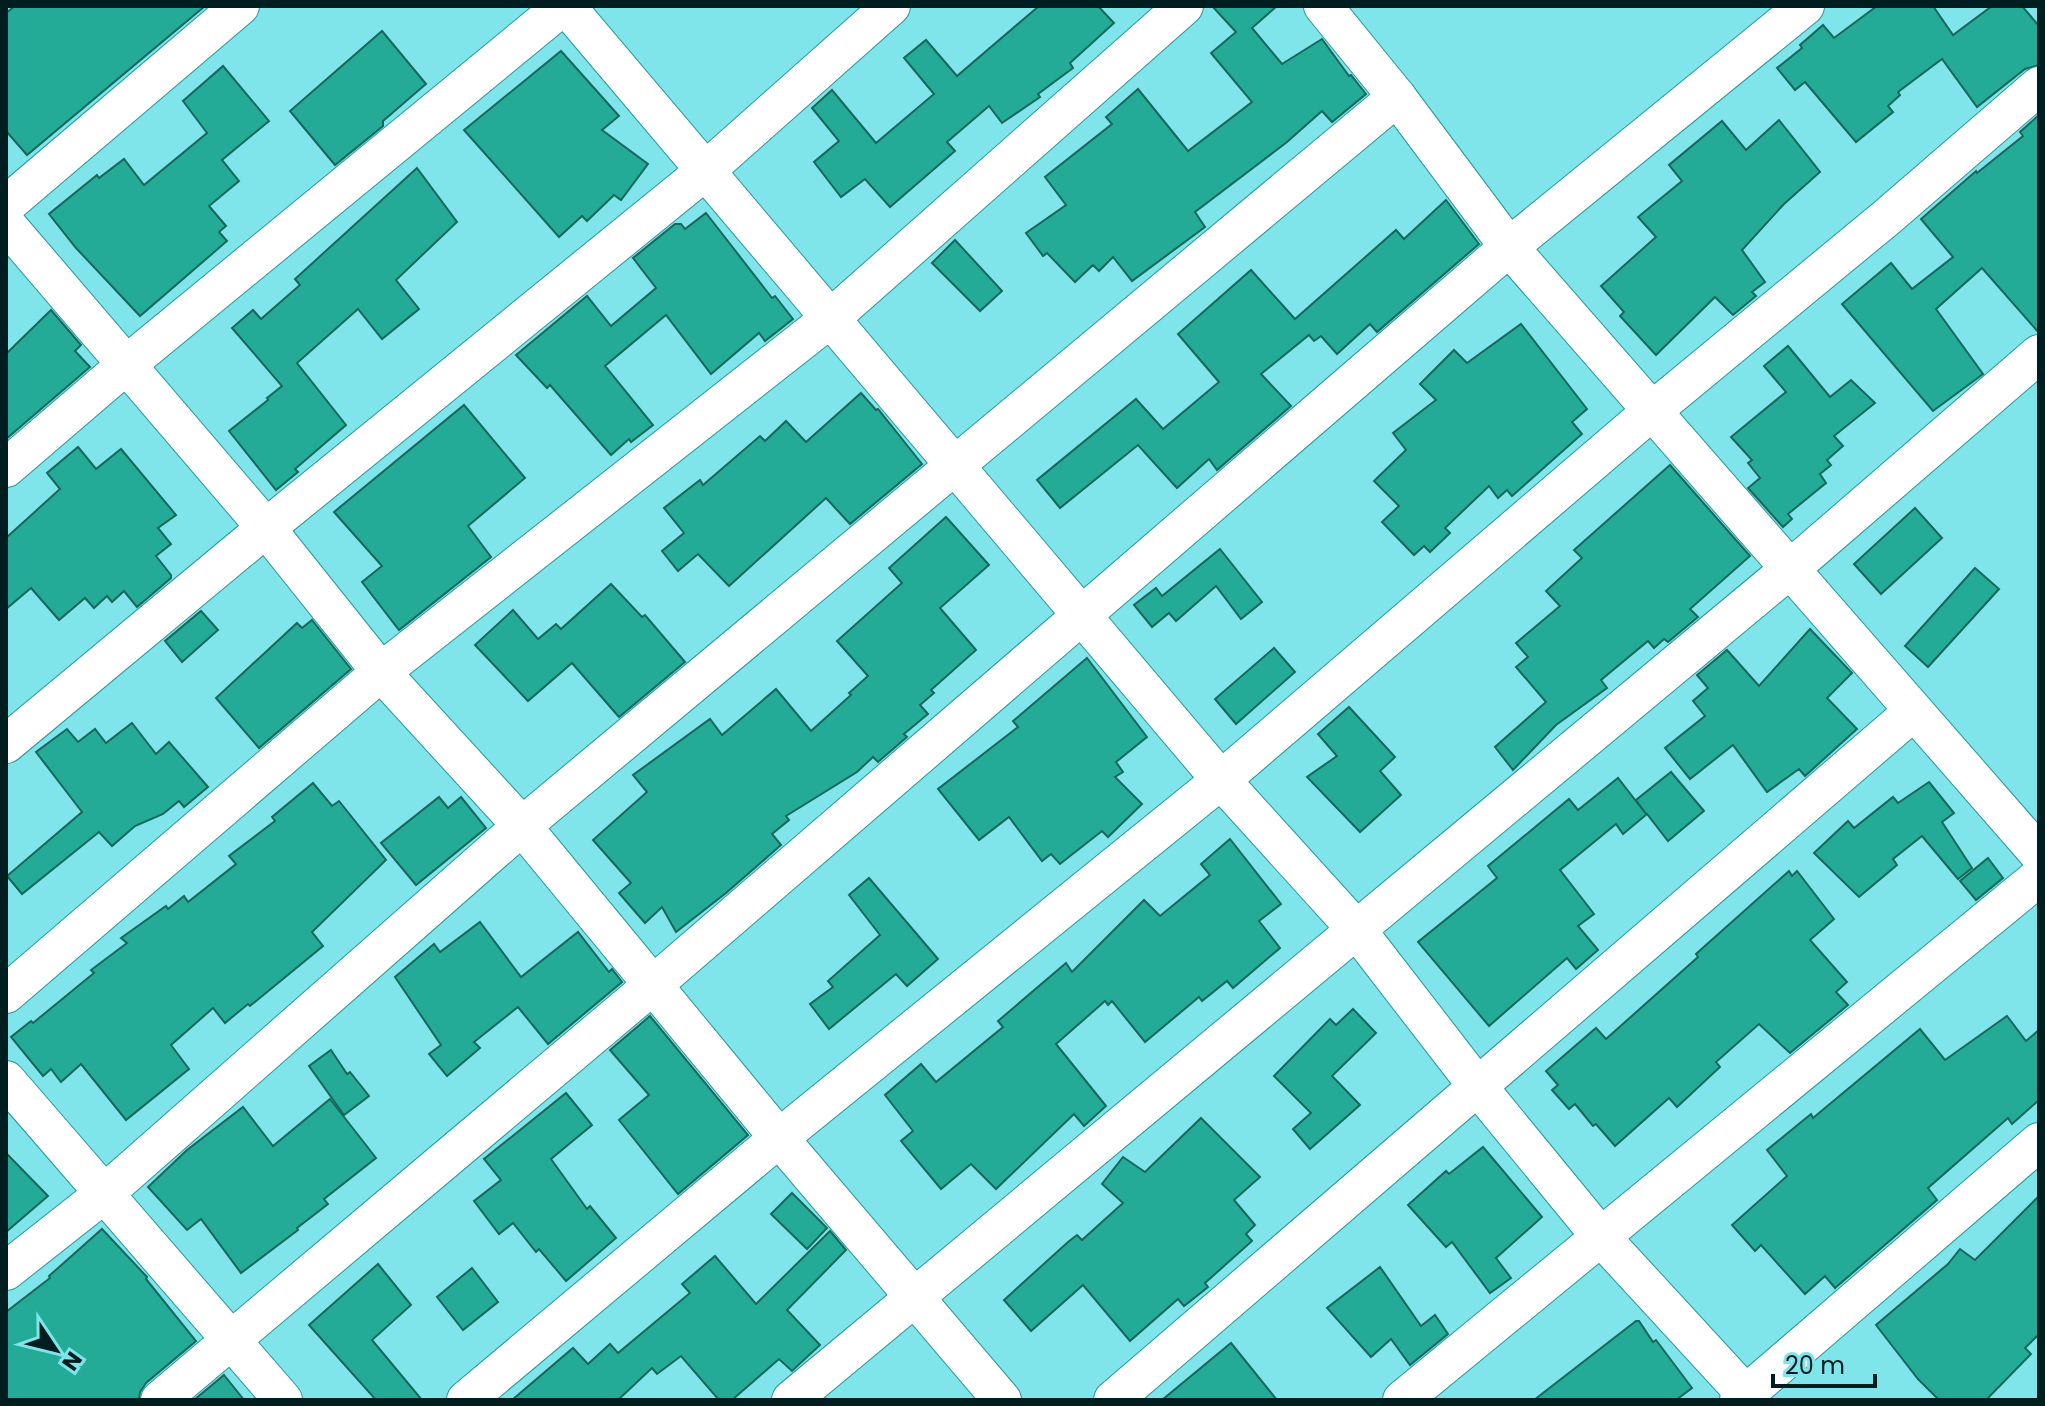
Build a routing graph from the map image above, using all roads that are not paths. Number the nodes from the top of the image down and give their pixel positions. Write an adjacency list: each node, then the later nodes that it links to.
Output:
1 (240, 6): 10 (street)
2 (565, 6): 9 (street); 15 (street)
3 (891, 6): 9 (street)
4 (1184, 6): 13 (street)
5 (1323, 6): 8 (street)
6 (1805, 6): 12 (street)
7 (2039, 86): 16 (street)
8 (1397, 97): 12 (street); 17 (street)
9 (704, 172): 13 (street); 19 (street)
10 (6, 205)
11 (6, 224): 15 (street)
12 (1509, 247): 16 (street); 21 (street)
13 (832, 317): 17 (street); 22 (street)
14 (2039, 354): 20 (street)
15 (126, 365): 18 (street); 19 (street)
16 (1652, 411): 20 (street); 25 (street)
17 (953, 465): 21 (street); 26 (street)
18 (6, 468)
19 (266, 528): 22 (street); 24 (street)
20 (1790, 569): 23 (street); 29 (street)
21 (1082, 613): 25 (street); 30 (street)
22 (381, 672): 26 (street); 31 (street)
23 (1914, 711): 27 (street); 33 (street)
24 (6, 744)
25 (1221, 780): 29 (street); 34 (street)
26 (522, 826): 30 (street); 36 (street)
27 (2039, 854)
28 (2039, 877): 37 (street)
29 (1356, 929): 33 (street); 39 (street)
30 (654, 984): 34 (street); 40 (street)
31 (6, 994)
32 (6, 1080): 36 (street)
33 (1478, 1087): 37 (street); 47 (street)
34 (779, 1138): 39 (street); 44 (street)
35 (2039, 1142): 41 (street)
36 (105, 1193): 38 (street); 40 (street)
37 (1601, 1237): 41 (street); 48 (street)
38 (6, 1271)
39 (915, 1297): 45 (street); 46 (street)
40 (231, 1341): 42 (street); 43 (street)
41 (1745, 1398)
42 (160, 1400)
43 (283, 1400)
44 (466, 1400)
45 (791, 1400)
46 (1002, 1400)
47 (1113, 1400)
48 (1402, 1400)

